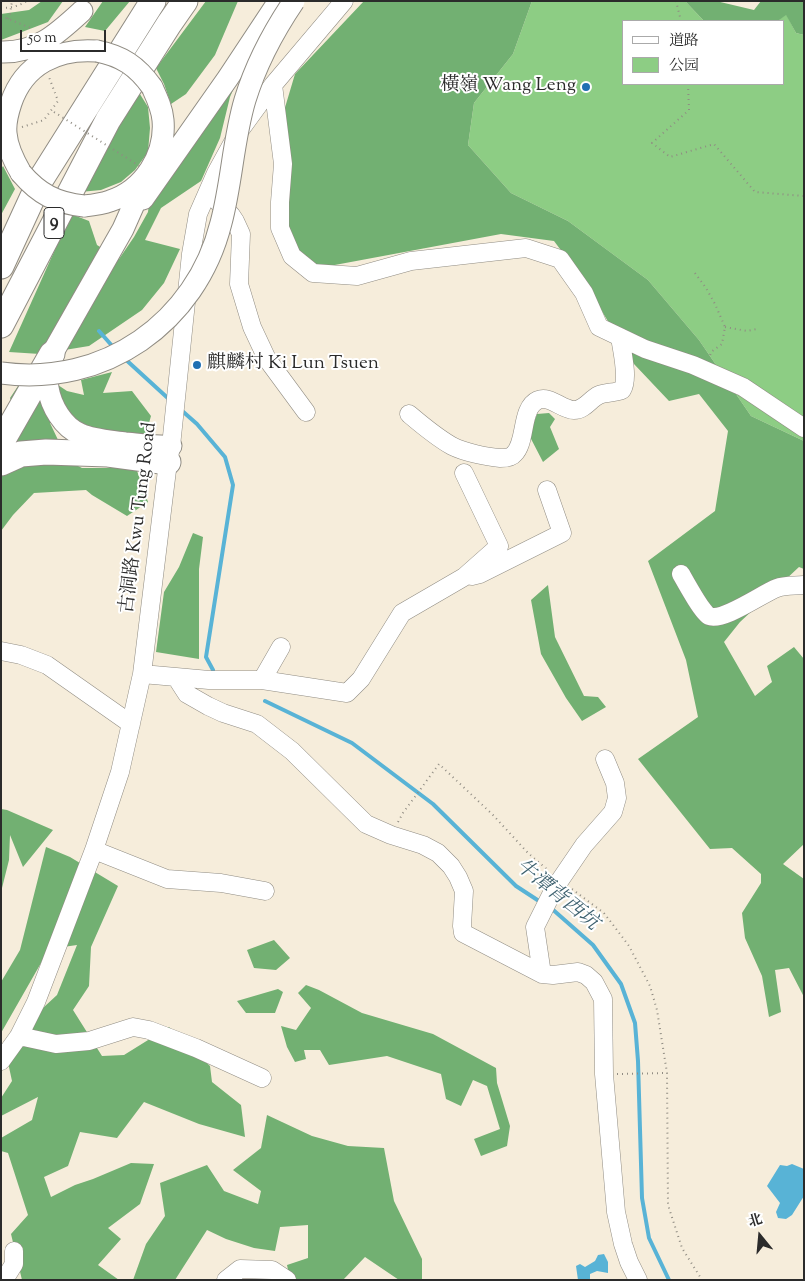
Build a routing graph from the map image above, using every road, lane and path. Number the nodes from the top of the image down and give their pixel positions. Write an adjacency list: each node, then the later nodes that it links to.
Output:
1 (12, 1): 11 (path)
2 (27, 1): 11 (path)
3 (153, 1): 30 (highway, 9)
4 (185, 1): 32 (highway, 9)
5 (265, 1): 26 (main road)
6 (279, 1): 29 (main road)
7 (294, 1): 38 (main road, bridge)
8 (344, 1): 20 (street, 古洞路 Kwu Tung Road)
9 (676, 1): 15 (path)
10 (86, 6): 17 (main road); 19 (main road)
11 (12, 7): 12 (path); 14 (path)
12 (1, 8)
13 (1, 16): 14 (path)
14 (8, 19): 16 (path)
15 (682, 20)
16 (35, 36)
17 (1, 52)
18 (1, 57): 19 (main road)
19 (47, 63): 22 (main road); 23 (path); 26 (main road, bridge)
20 (273, 85): 27 (street, 古洞路 Kwu Tung Road); 35 (street)
21 (688, 85): 28 (path)
22 (5, 104): 25 (main road)
23 (53, 111): 24 (path); 26 (path, bridge)
24 (22, 127)
25 (4, 146): 26 (main road, bridge)
26 (147, 168): 29 (main road)
27 (207, 193): 39 (street); 43 (street, 古洞路 Kwu Tung Road)
28 (804, 196)
29 (123, 229): 36 (main road)
30 (1, 266)
31 (695, 273): 33 (path)
32 (1, 325)
33 (725, 327): 34 (path); 37 (path)
34 (757, 329)
35 (620, 337): 37 (street); 40 (street)
36 (52, 354): 42 (highway); 43 (main road)
37 (706, 371): 41 (street)
38 (1, 373)
39 (306, 412)
40 (408, 414)
41 (804, 428)
42 (1, 443)
43 (170, 454): 44 (highway); 52 (street, 古洞路 Kwu Tung Road)
44 (1, 463)
45 (464, 473): 48 (street)
46 (547, 490): 48 (street)
47 (681, 574): 49 (street)
48 (464, 577): 54 (street)
49 (804, 585)
50 (280, 647): 54 (street)
51 (1, 651): 55 (street)
52 (142, 674): 53 (street); 55 (street, 古洞路 Kwu Tung Road)
53 (176, 677): 54 (street); 61 (street)
54 (262, 680)
55 (131, 724): 58 (street, 古洞路 Kwu Tung Road)
56 (605, 759): 59 (street)
57 (403, 812): 59 (path)
58 (94, 850): 60 (street); 62 (street, 古洞路 Kwu Tung Road)
59 (557, 885): 61 (street); 64 (path)
60 (265, 891)
61 (542, 974): 71 (street)
62 (19, 1036): 63 (street, 古洞路 Kwu Tung Road); 66 (street)
63 (1, 1061)
64 (667, 1073): 65 (path); 72 (path)
65 (613, 1074)
66 (262, 1078)
67 (14, 1251): 68 (street)
68 (4, 1280)
69 (226, 1280): 70 (street)
70 (287, 1280)
71 (638, 1280)
72 (702, 1280)

